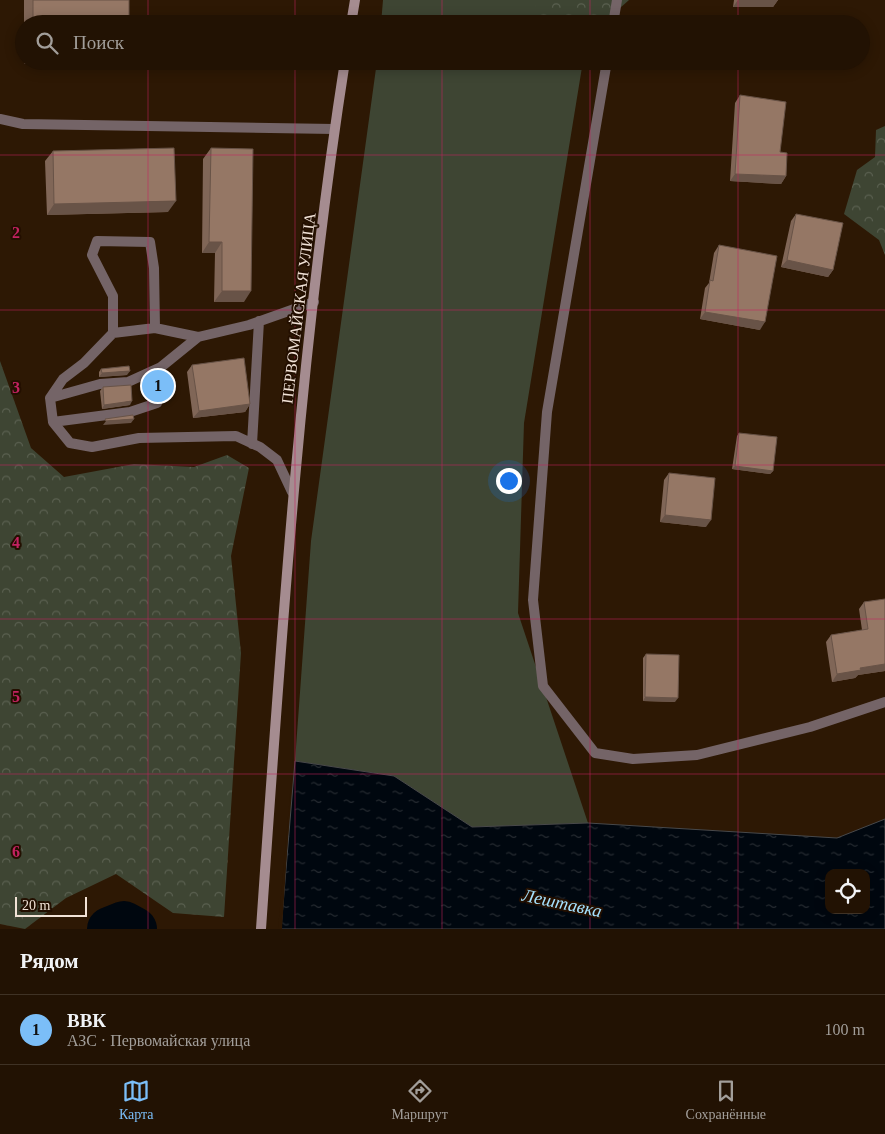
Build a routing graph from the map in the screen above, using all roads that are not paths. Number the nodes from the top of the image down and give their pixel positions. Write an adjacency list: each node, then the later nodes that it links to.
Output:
1 (355, 0): 3 (main road)
2 (617, 0): 4 (lane)
3 (352, 15)
4 (614, 15)
5 (344, 70): 8 (main road, ПЕРВОМАЙСКАЯ УЛИЦА)
6 (605, 70): 19 (lane)
7 (0, 119): 8 (lane)
8 (334, 129): 9 (main road, ПЕРВОМАЙСКАЯ УЛИЦА)
9 (314, 302): 10 (lane); 18 (main road, ПЕРВОМАЙСКАЯ УЛИЦА)
10 (259, 321): 13 (lane); 17 (lane)
11 (155, 328): 12 (lane); 12 (lane); 13 (lane)
12 (113, 333): 15 (lane)
13 (198, 337): 14 (lane)
14 (161, 367): 15 (lane); 16 (lane)
15 (50, 398): 16 (lane)
16 (54, 422): 17 (lane)
17 (252, 444): 18 (lane)
18 (292, 492): 20 (main road, ПЕРВОМАЙСКАЯ УЛИЦА)
19 (885, 702)
20 (261, 929)

